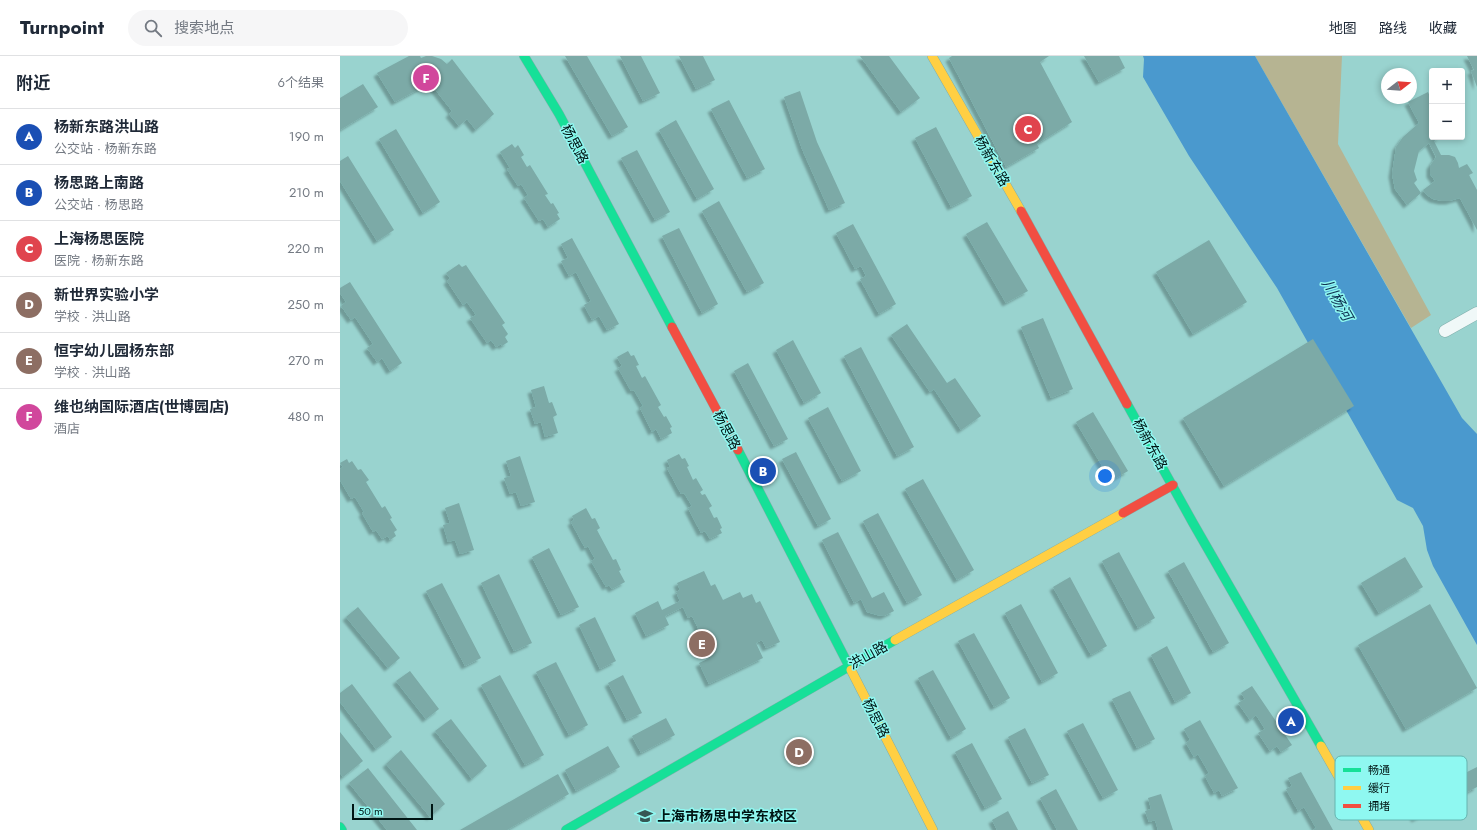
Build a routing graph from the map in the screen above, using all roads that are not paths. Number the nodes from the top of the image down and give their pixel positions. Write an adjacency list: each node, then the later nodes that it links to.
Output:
1 (524, 56): 6 (street, 杨思路)
2 (932, 56): 5 (street, 杨新东路)
3 (1477, 313): 4 (street)
4 (1445, 331)
5 (1173, 485): 6 (street, 洪山路); 7 (street, 杨新东路)
6 (849, 666): 11 (street, 洪山路); 12 (street, 杨思路)
7 (1335, 770)
8 (1363, 820): 13 (street, 杨新东路)
9 (340, 827): 10 (street)
10 (342, 830)
11 (566, 830)
12 (933, 830)
13 (1369, 830)

